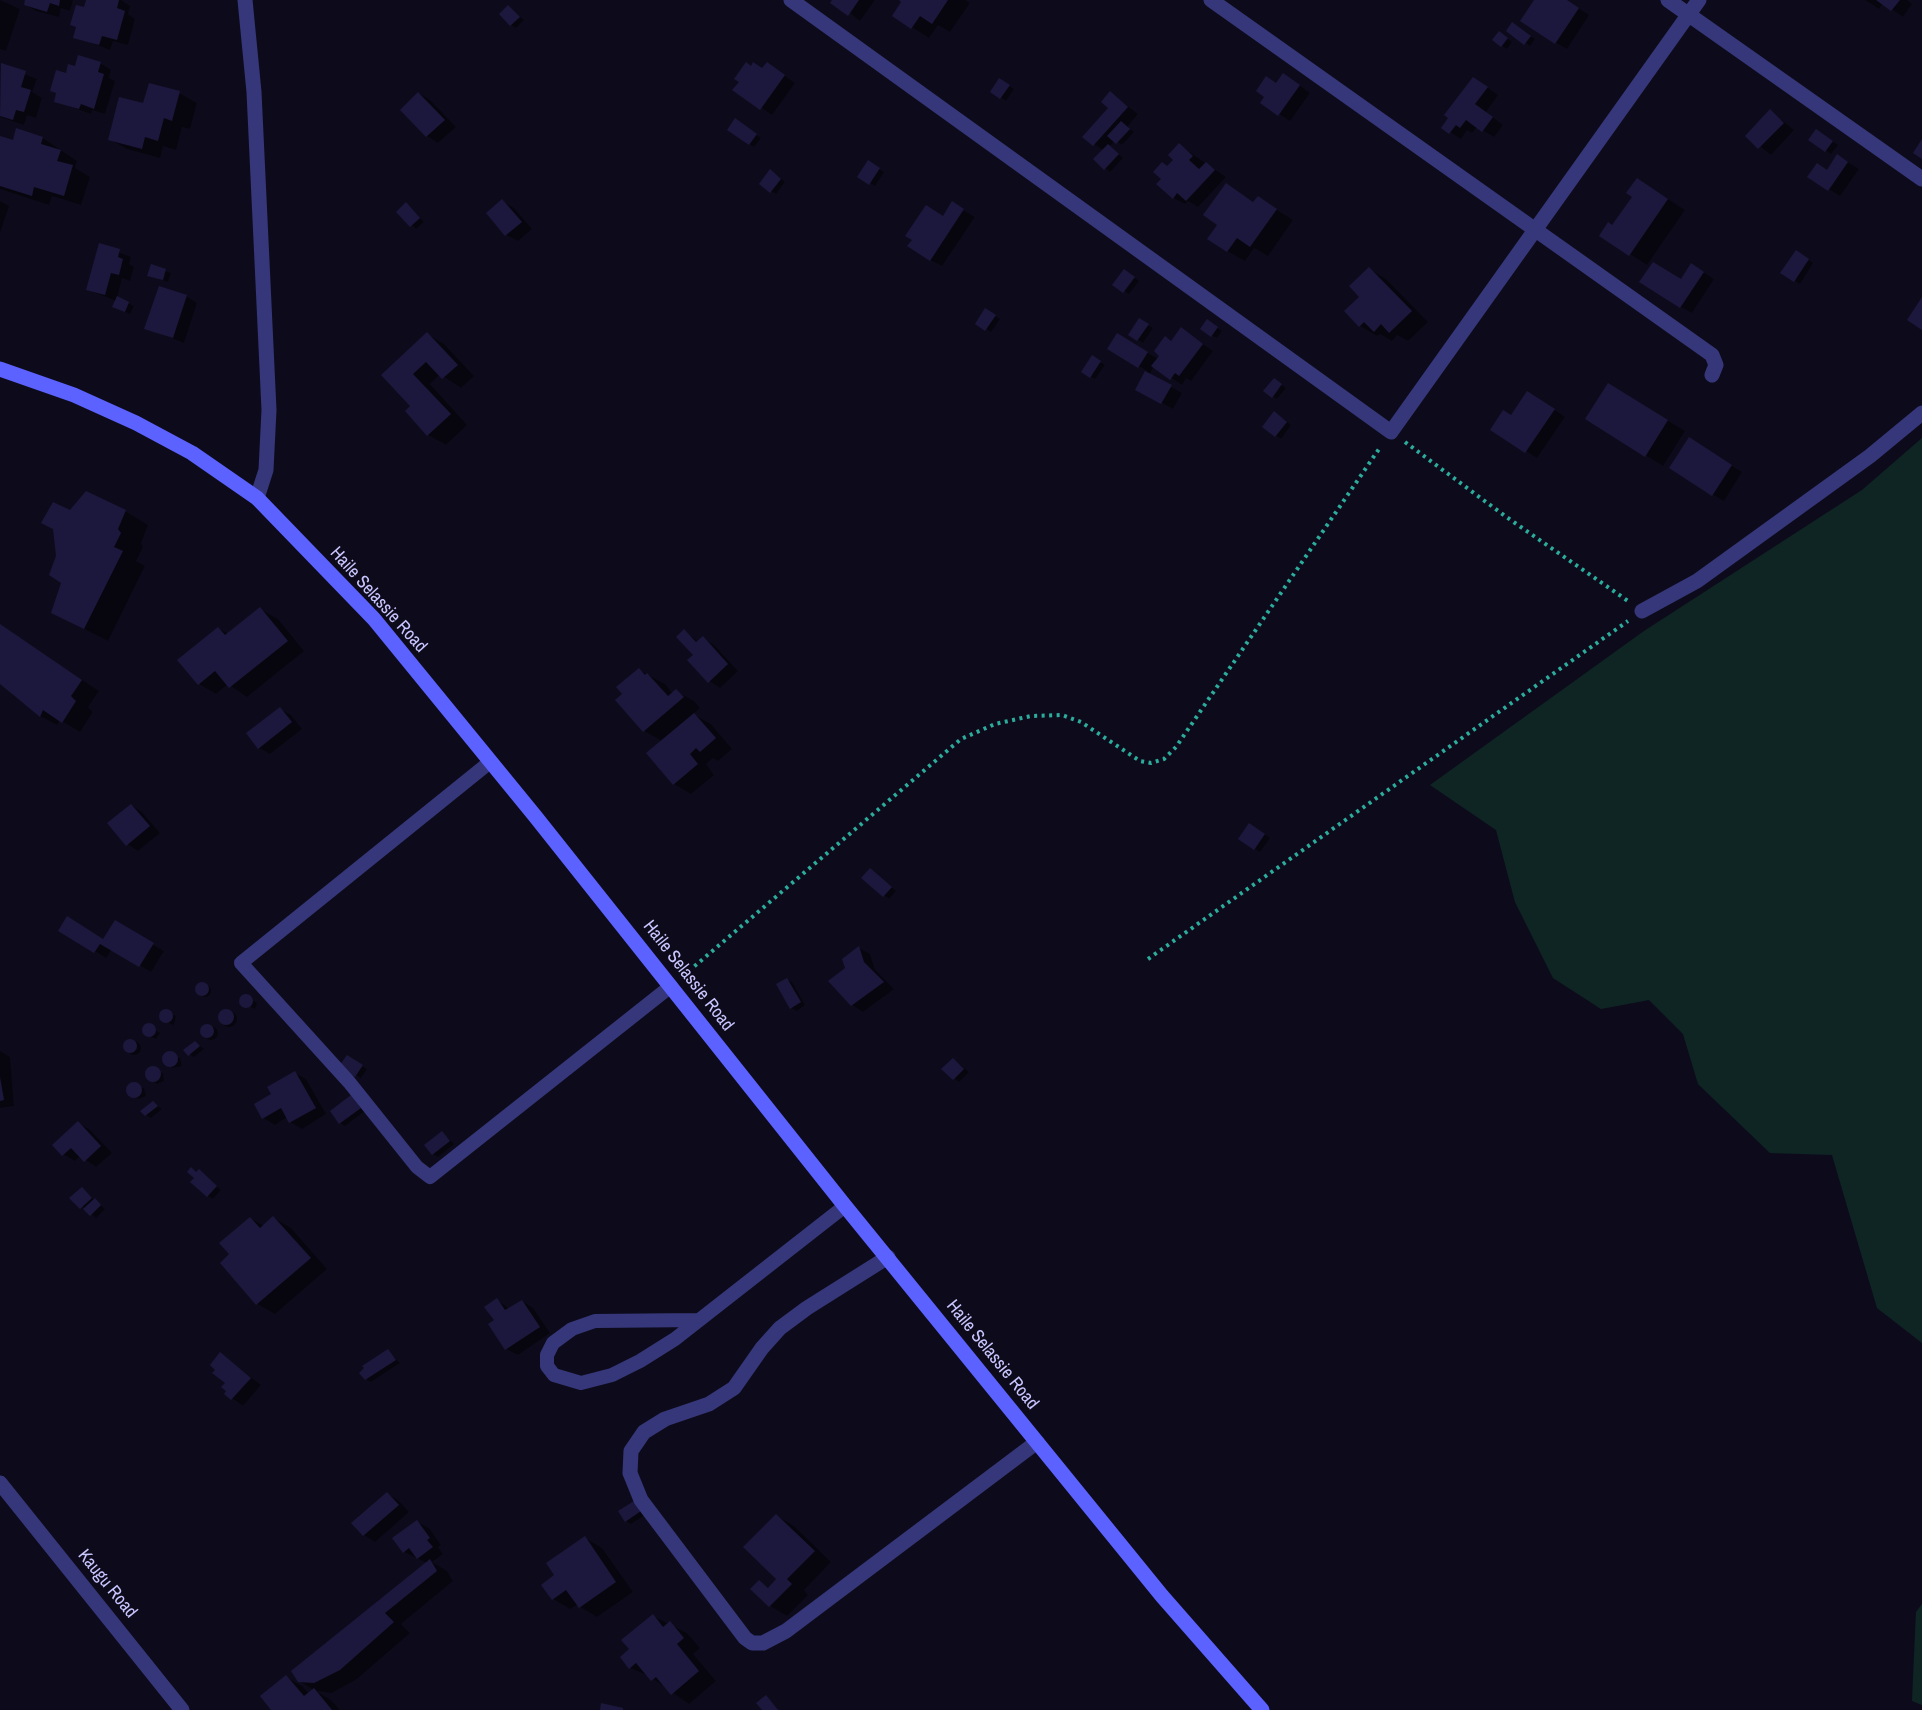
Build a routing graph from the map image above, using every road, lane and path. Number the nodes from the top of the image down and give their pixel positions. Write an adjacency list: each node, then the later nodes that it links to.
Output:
1 (245, 0): 13 (street)
2 (791, 0): 12 (street)
3 (1211, 0): 8 (street)
4 (1668, 0): 6 (street)
5 (1699, 0): 6 (street)
6 (1688, 15): 7 (street); 8 (street)
7 (1922, 180)
8 (1535, 228): 10 (street); 12 (street)
9 (0, 369): 13 (street, Haile Selassie Road)
10 (1712, 375)
11 (1922, 413): 14 (street)
12 (1391, 432): 14 (path); 17 (path)
13 (257, 498): 15 (street, Haile Selassie Road)
14 (1642, 611): 16 (path)
15 (489, 762): 17 (street, Haile Selassie Road); 17 (lane)
16 (1148, 960)
17 (671, 986): 18 (street, Haile Selassie Road)
18 (845, 1206): 19 (street, Haile Selassie Road); 20 (lane)
19 (888, 1257): 21 (street, Haile Selassie Road); 21 (street)
20 (698, 1320): 20 (lane)
21 (1037, 1442): 24 (street, Haile Selassie Road)
22 (0, 1483): 23 (street, Kaugu Road)
23 (182, 1710)
24 (1262, 1710)

